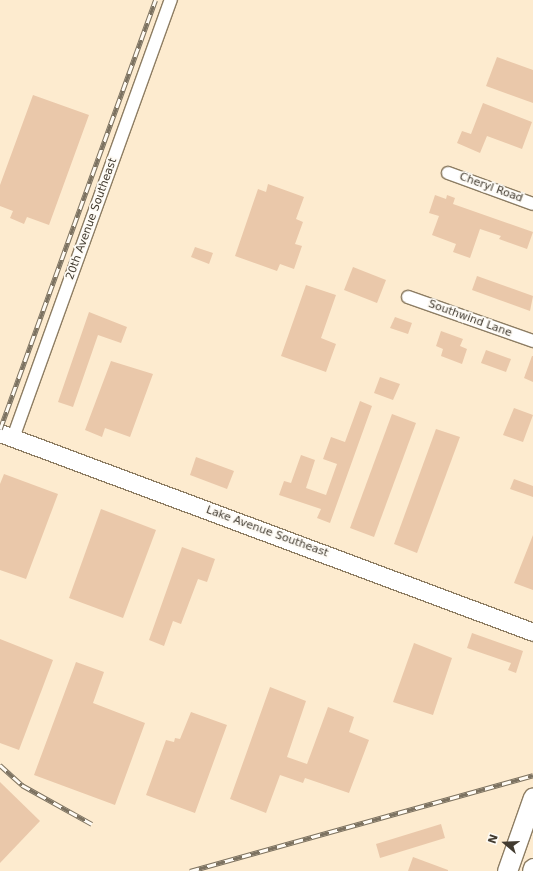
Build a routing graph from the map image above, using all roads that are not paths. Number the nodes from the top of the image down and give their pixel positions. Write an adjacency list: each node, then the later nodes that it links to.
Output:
1 (171, 0): 6 (street, 20th Avenue Southeast)
2 (448, 173): 3 (street, Cheryl Road)
3 (533, 204)
4 (408, 297): 5 (street, Southwind Lane)
5 (533, 342)
6 (6, 435): 7 (street, Lake Avenue Southeast)
7 (533, 632)
8 (533, 797): 9 (main road)
9 (527, 825): 11 (main road)
10 (533, 868): 12 (main road)
11 (507, 871)
12 (532, 871)

